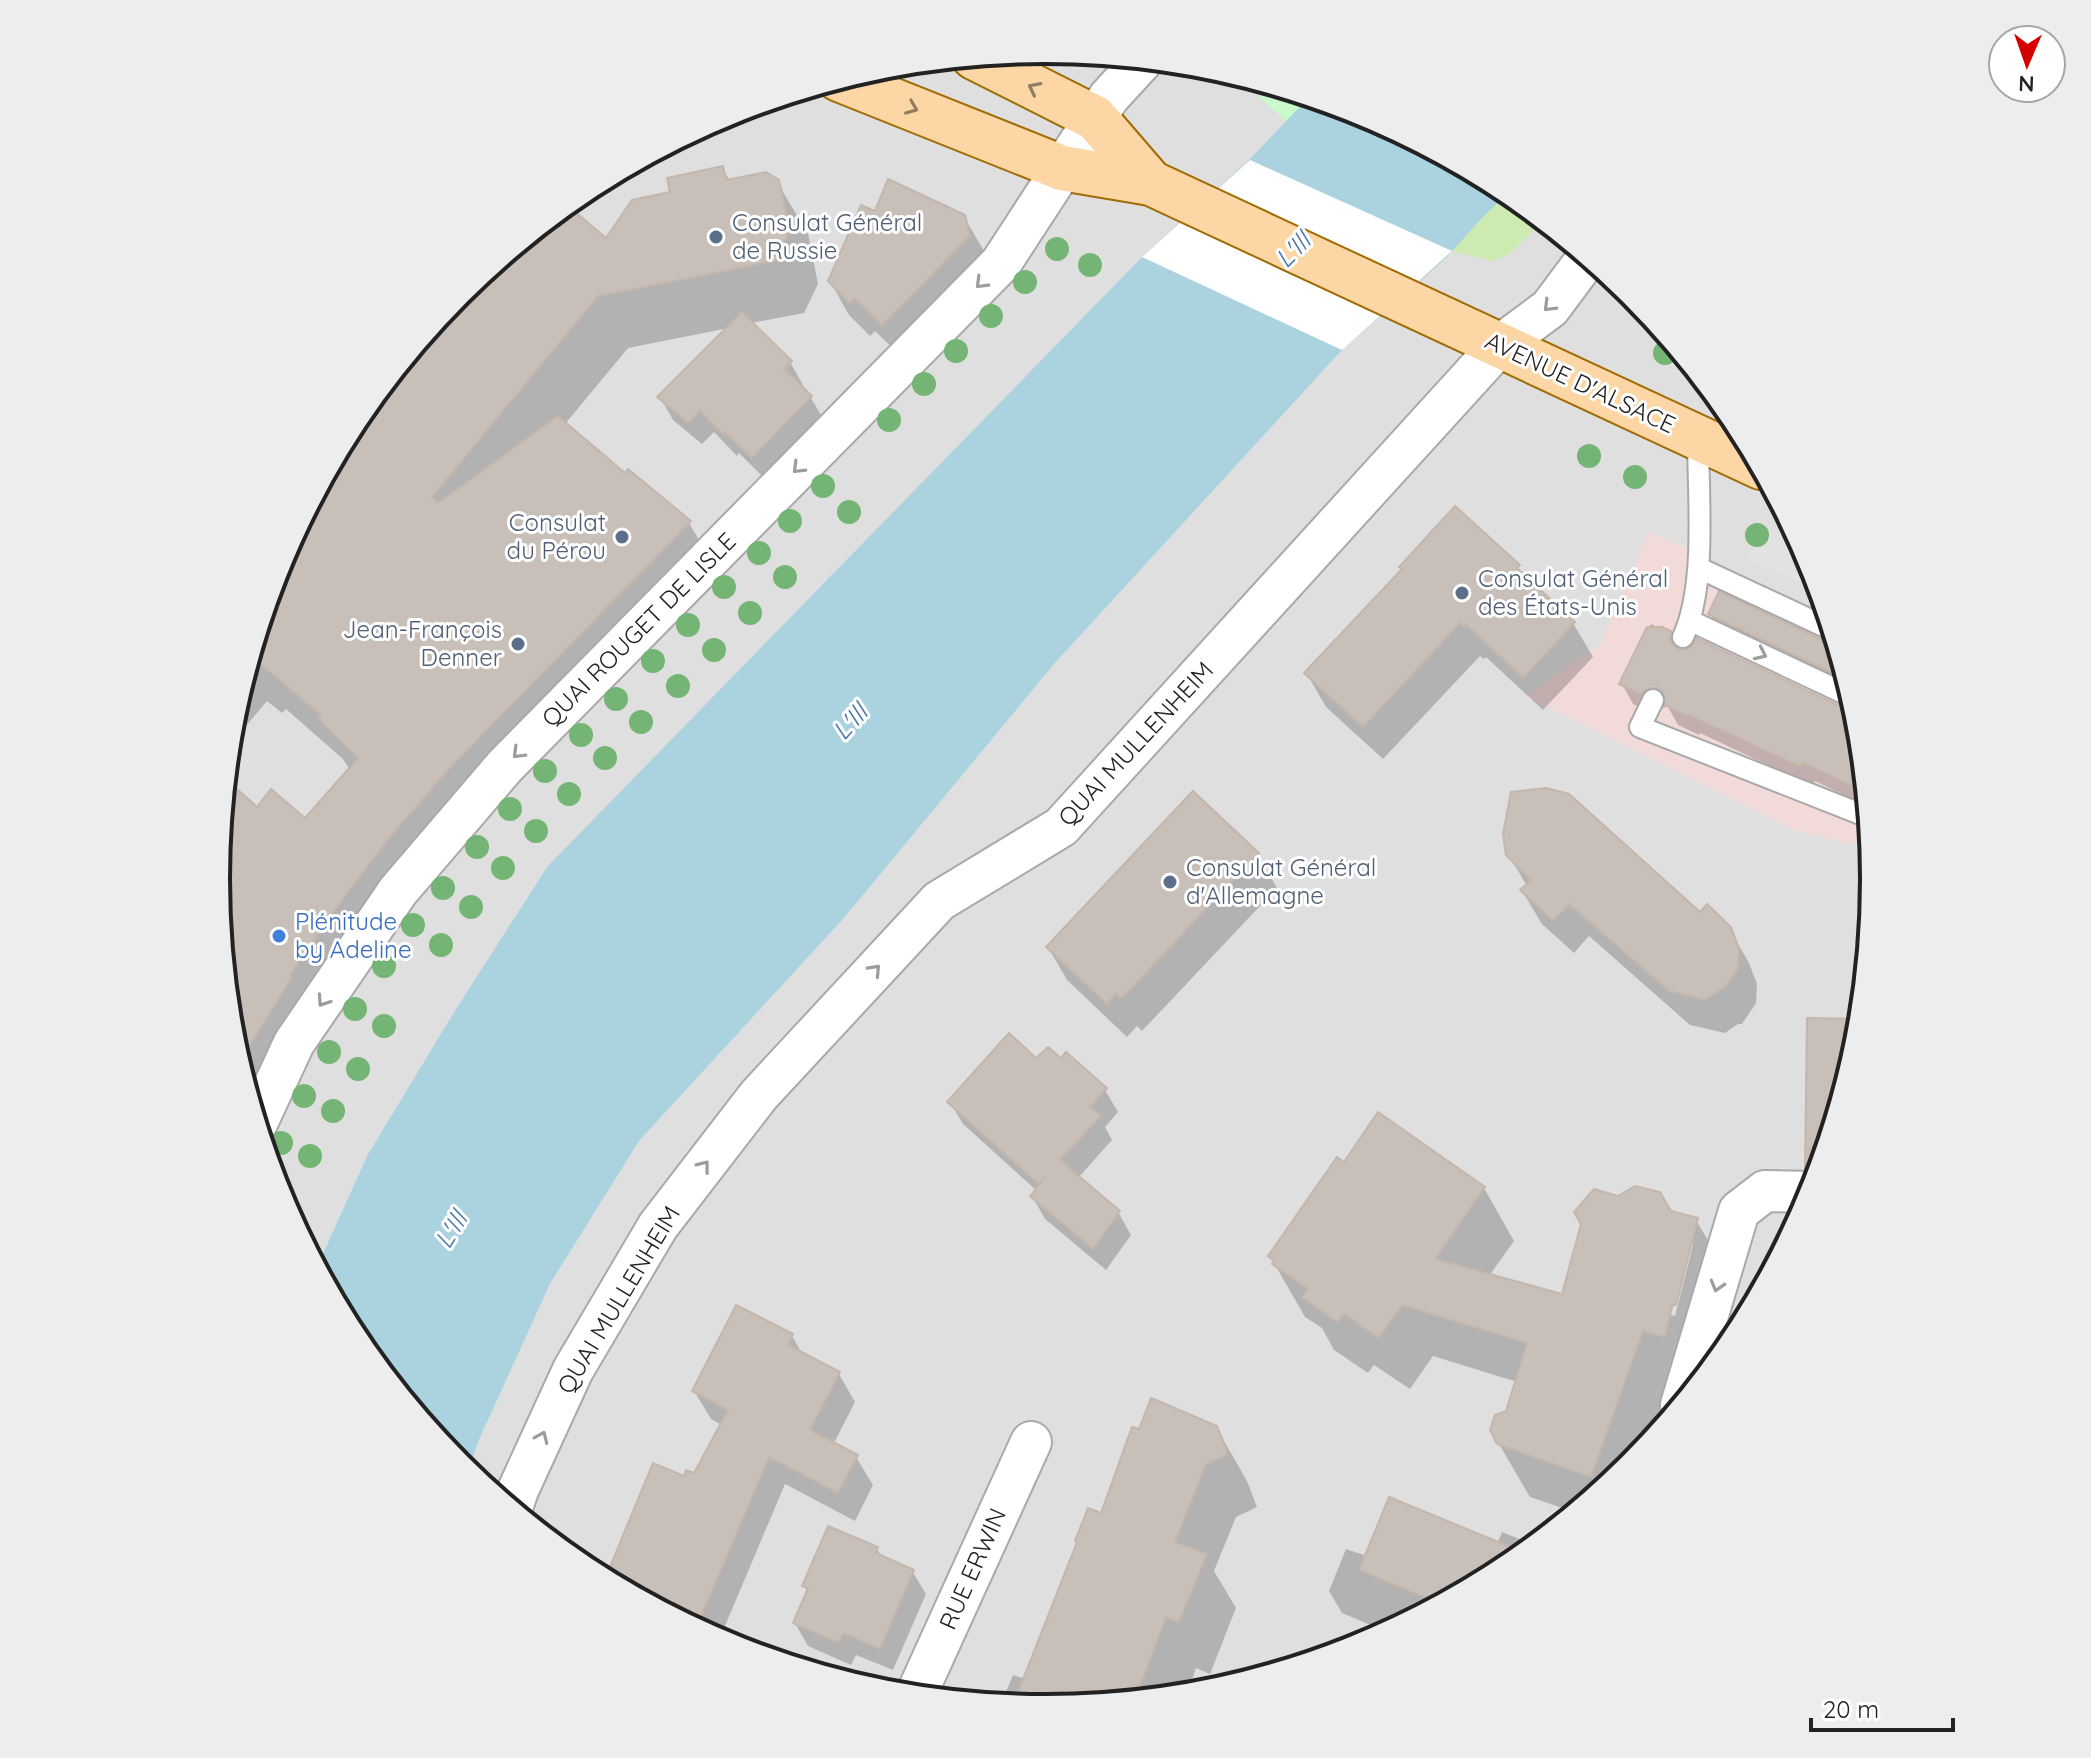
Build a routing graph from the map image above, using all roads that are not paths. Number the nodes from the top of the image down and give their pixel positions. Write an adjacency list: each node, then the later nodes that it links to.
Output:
1 (992, 66): 4 (main road, one-way to 1)
2 (1134, 69): 4 (street, QUAI ROUGET DE LISLE)
3 (858, 87): 5 (main road, one-way to 5)
4 (1095, 118): 5 (street, QUAI ROUGET DE LISLE); 6 (main road)
5 (1062, 168): 6 (main road); 16 (street, QUAI ROUGET DE LISLE, one-way to 16)
6 (1151, 183): 8 (main road, AVENUE D'ALSACE)
7 (1582, 265): 8 (street, QUAI MULLENHEIM, one-way to 8)
8 (1499, 346): 9 (main road, AVENUE D'ALSACE); 20 (street, QUAI MULLENHEIM, one-way to 8)
9 (1698, 438): 10 (main road, AVENUE D'ALSACE); 11 (lane)
10 (1743, 459)
11 (1699, 568): 12 (lane); 13 (lane, one-way to 13)
12 (1819, 624)
13 (1838, 691)
14 (1653, 700): 15 (lane)
15 (1858, 813)
16 (264, 1108)
17 (1798, 1192): 18 (street, one-way to 18)
18 (1689, 1379)
19 (1031, 1442): 21 (street, RUE ERWIN)
20 (515, 1498)
21 (921, 1684)

